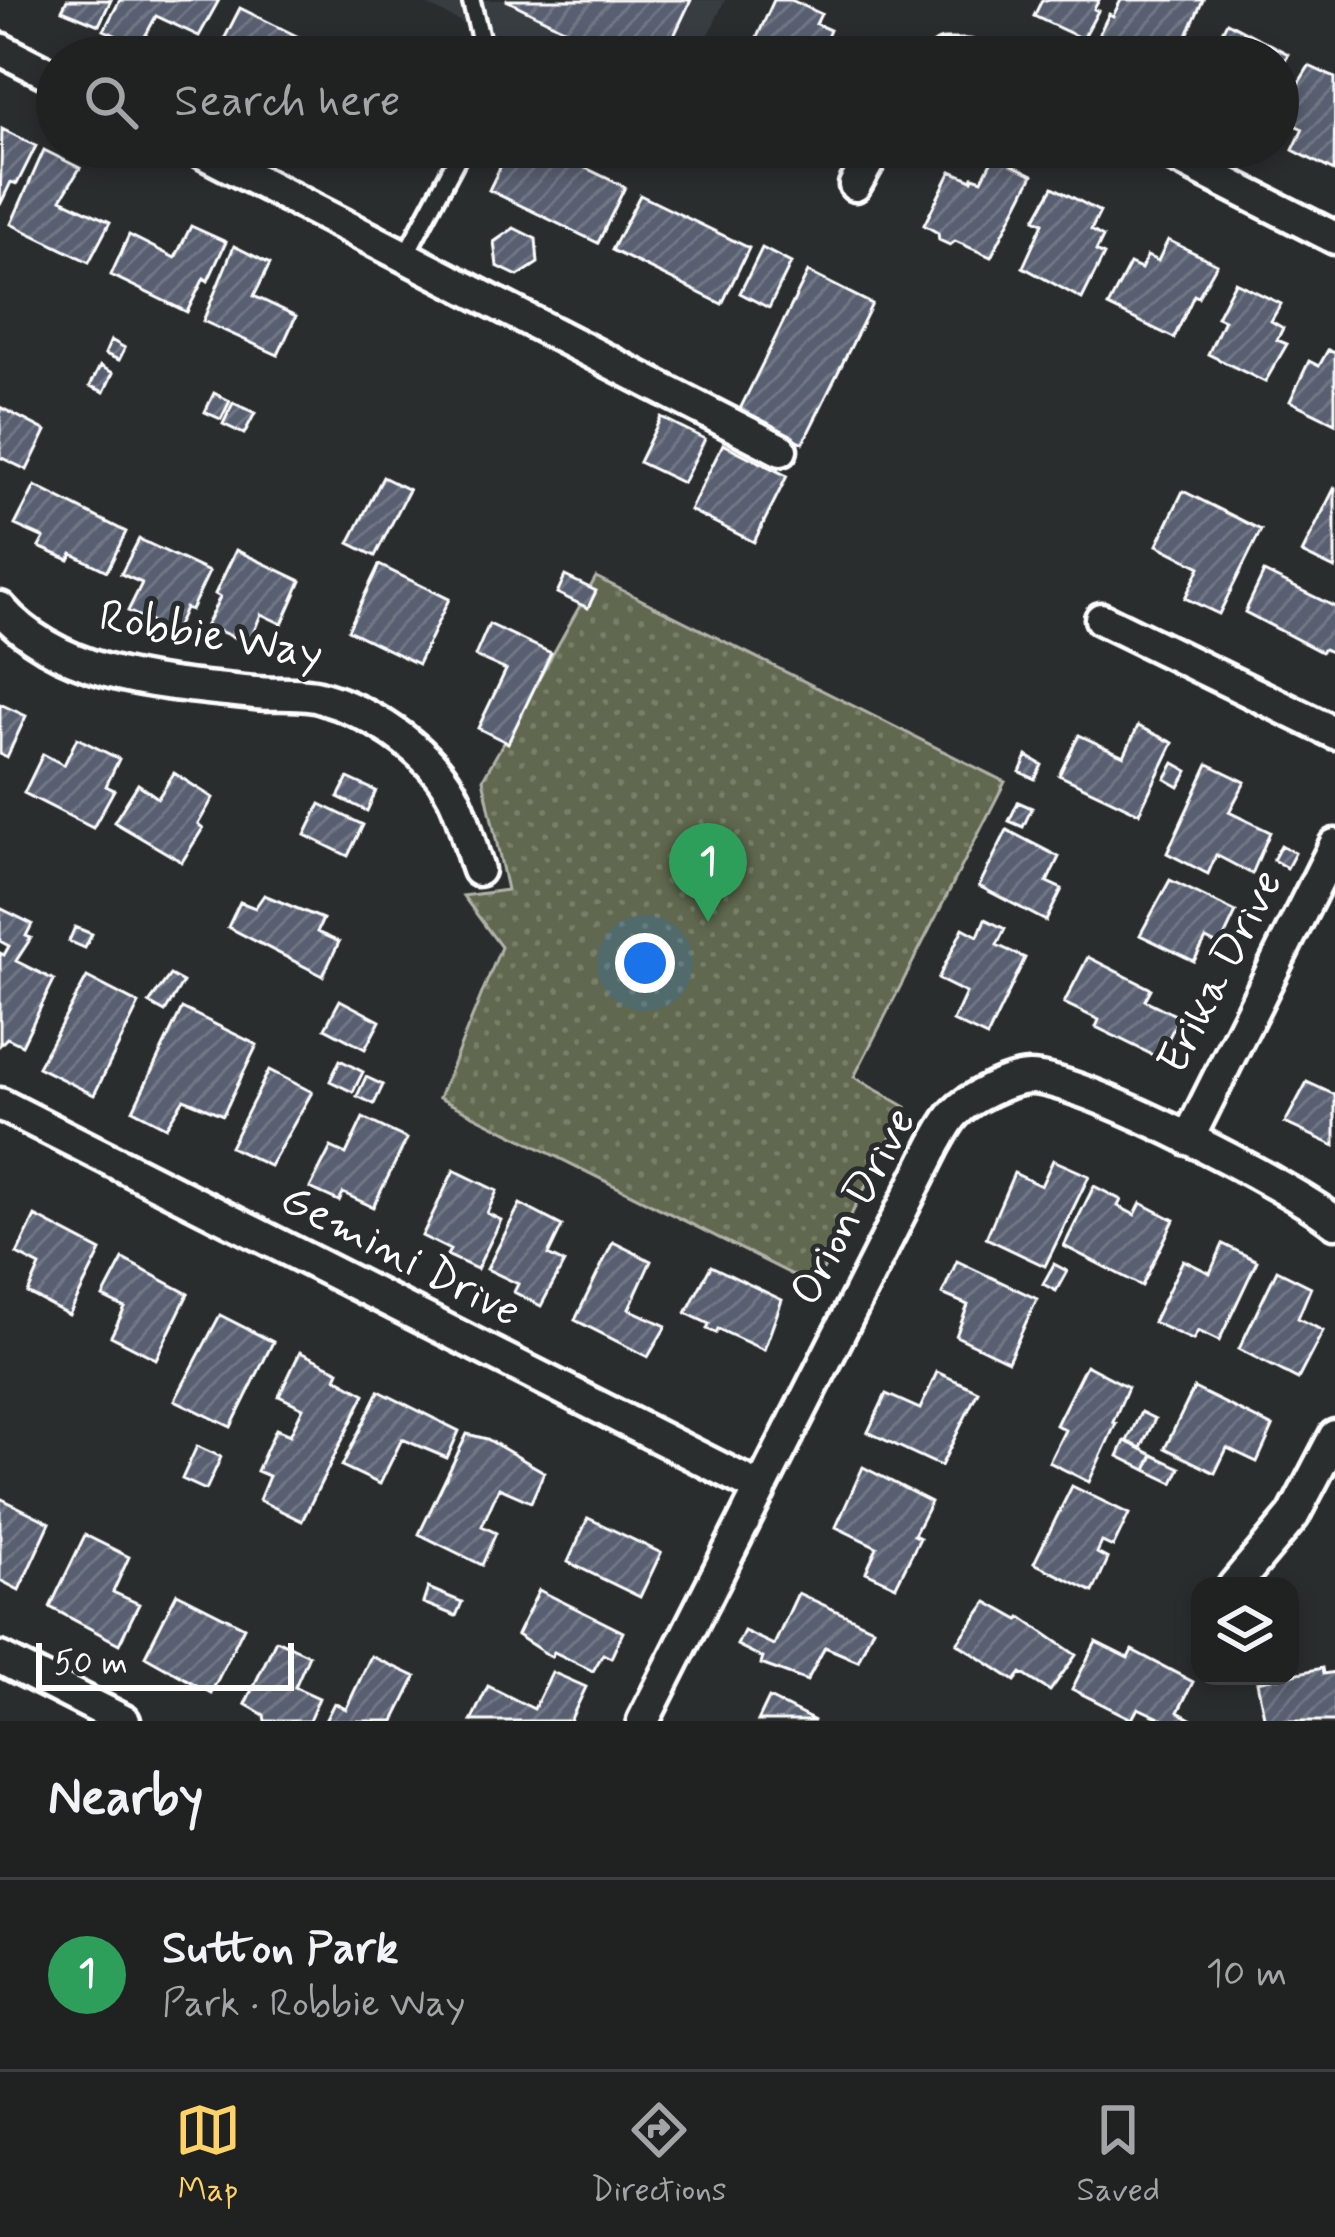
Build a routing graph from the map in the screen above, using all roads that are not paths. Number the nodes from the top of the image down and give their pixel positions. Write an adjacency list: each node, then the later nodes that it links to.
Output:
1 (471, 0): 2 (lane)
2 (479, 36)
3 (0, 50): 4 (street)
4 (36, 68)
5 (233, 168): 11 (street)
6 (452, 168): 11 (lane)
7 (865, 168): 9 (street)
8 (1197, 168): 10 (street)
9 (855, 185)
10 (1335, 238)
11 (405, 256): 12 (street)
12 (781, 450)
13 (0, 608): 17 (street, Robbie Way)
14 (1101, 619): 15 (street)
15 (1335, 734)
16 (1335, 845): 19 (street, Erika Drive)
17 (478, 870)
18 (0, 1104): 22 (street, Gemini Drive)
19 (1188, 1139): 20 (street, Orion Drive); 22 (street, Orion Drive)
20 (1335, 1222)
21 (1335, 1436): 23 (street)
22 (759, 1488): 26 (street, Orion Drive)
23 (1242, 1577)
24 (0, 1658): 25 (street)
25 (124, 1721)
26 (643, 1721)

